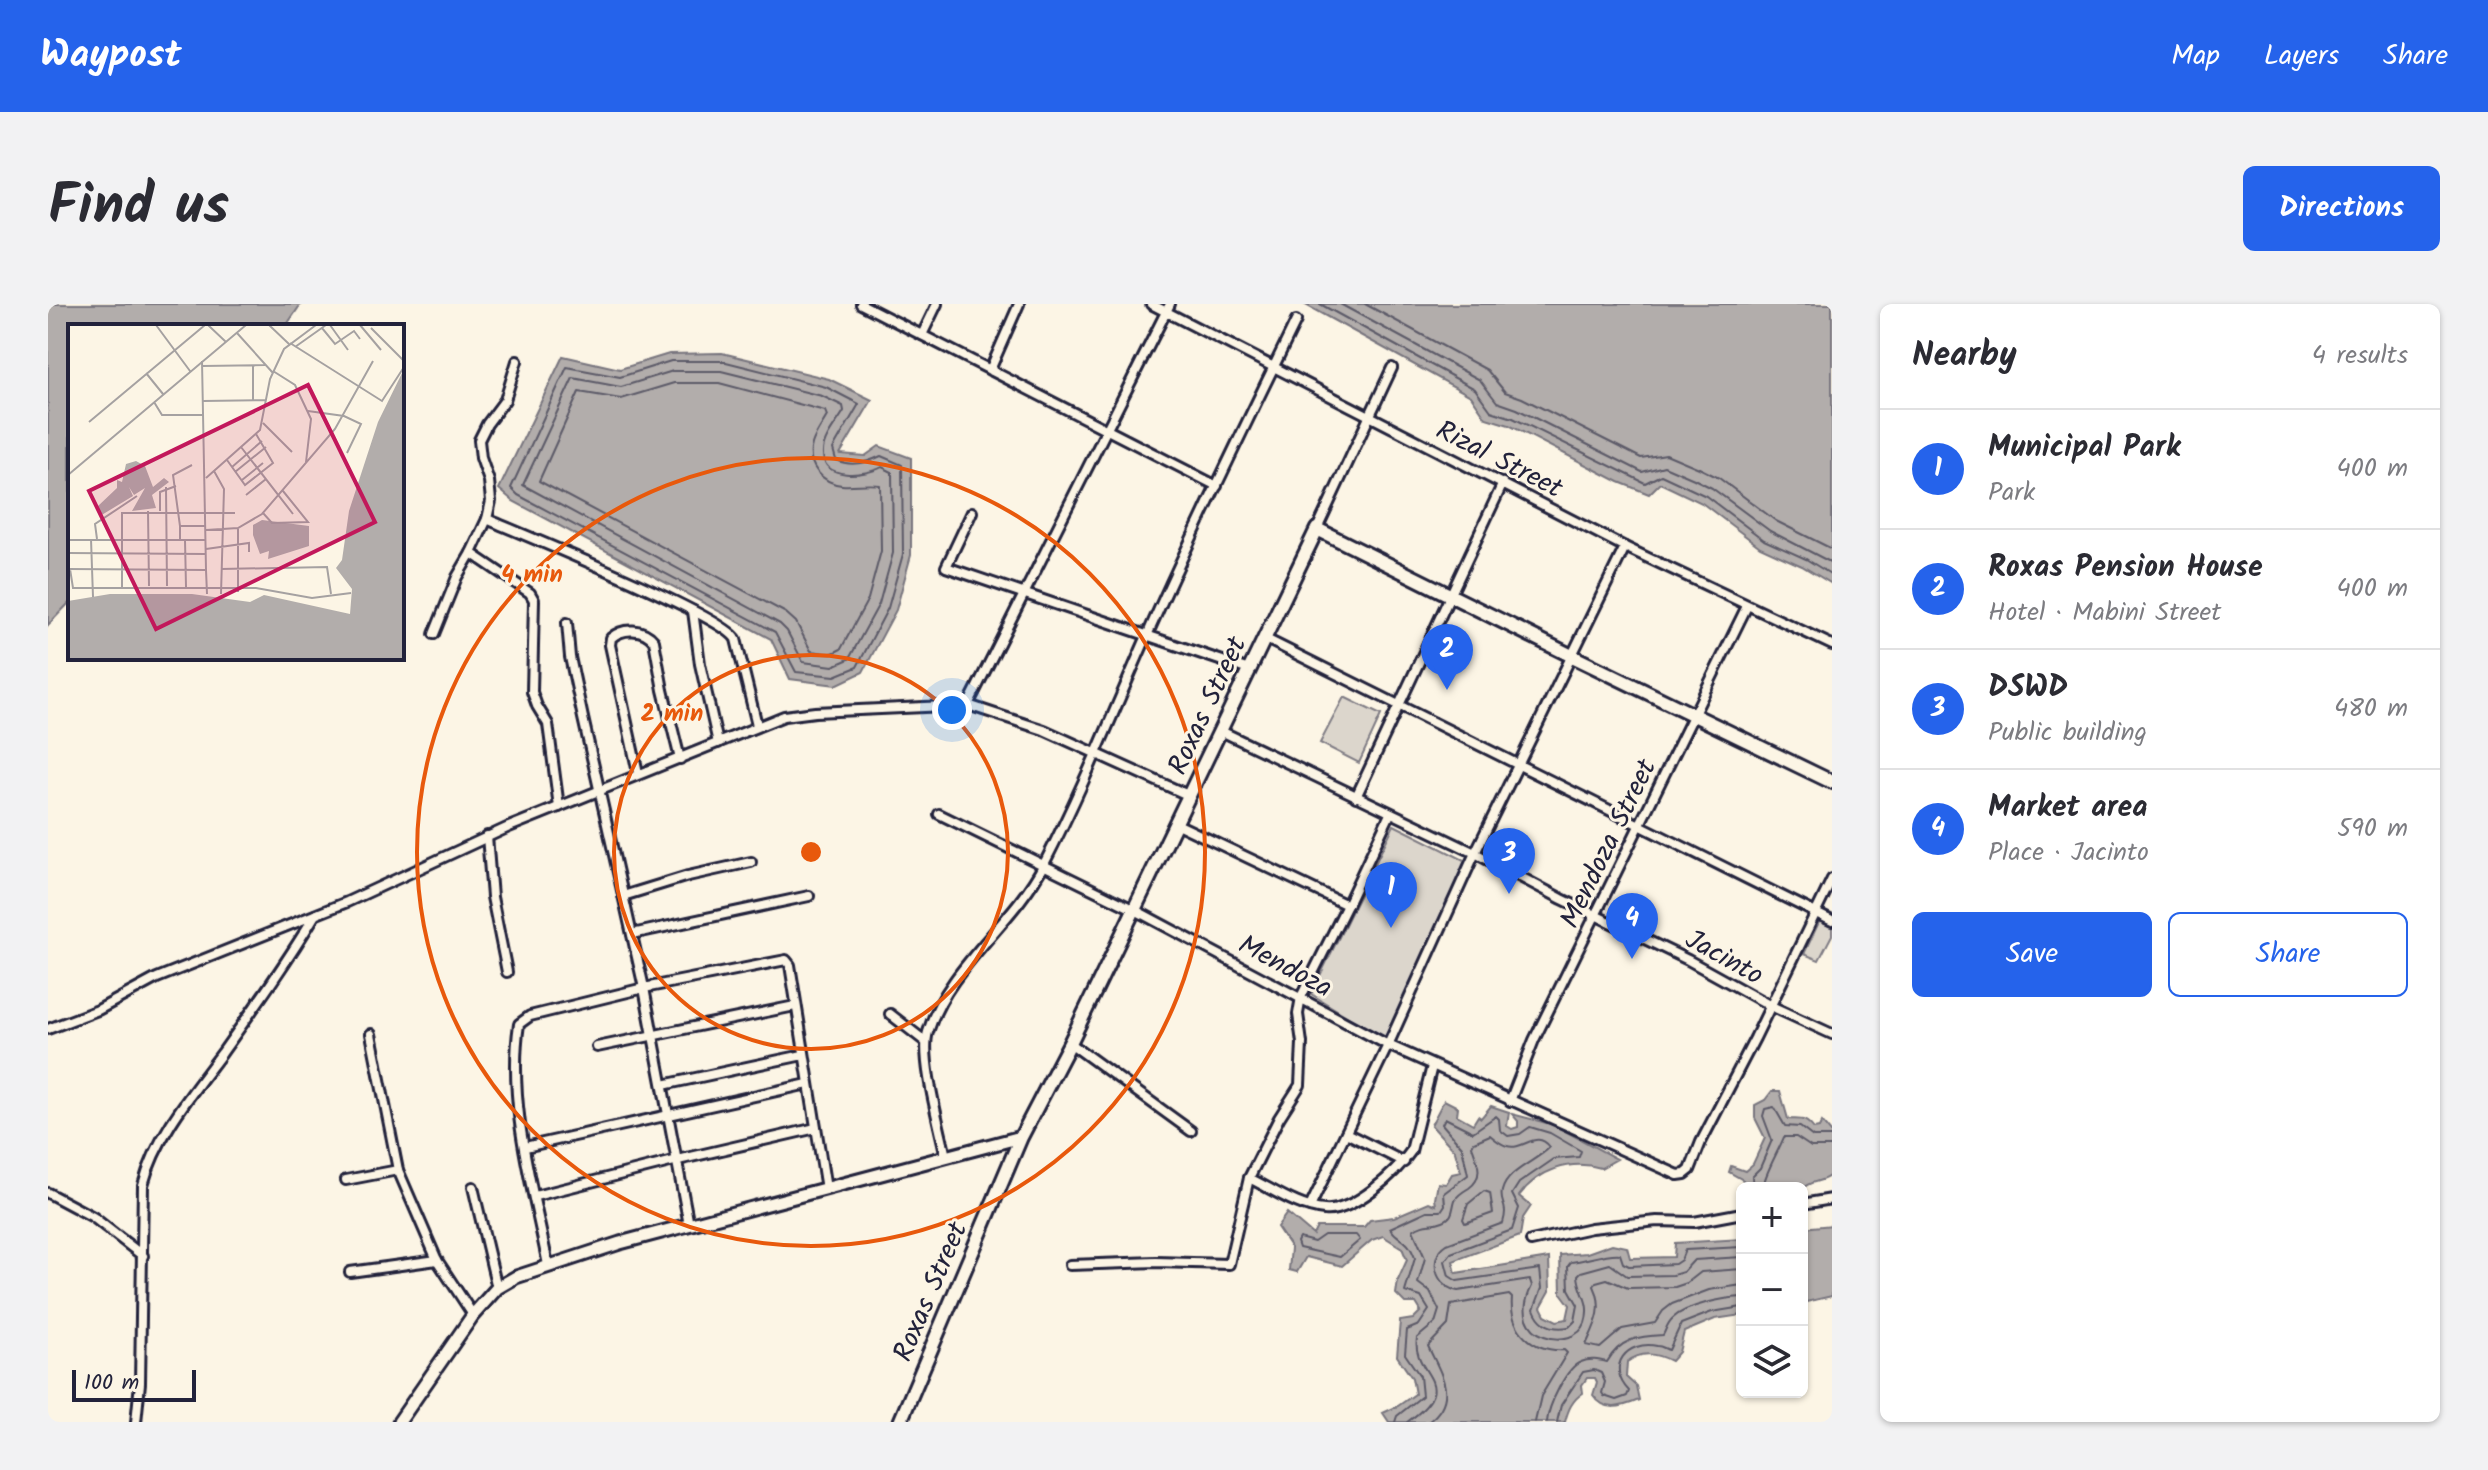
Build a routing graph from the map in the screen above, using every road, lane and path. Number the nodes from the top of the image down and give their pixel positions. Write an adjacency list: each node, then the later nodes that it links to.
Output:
1 (861, 304): 7 (street)
2 (937, 304): 7 (street)
3 (1019, 304): 11 (street)
4 (1151, 304): 5 (street, Rizal Street)
5 (1168, 308): 9 (street, Rizal Street); 13 (street)
6 (1296, 321): 9 (street)
7 (922, 335): 11 (street)
8 (517, 361): 17 (street)
9 (1274, 367): 12 (street, Rizal Street); 15 (street)
10 (1392, 368): 12 (street)
11 (990, 370): 13 (street)
12 (1369, 417): 14 (street, Rizal Street); 18 (street)
13 (1105, 429): 15 (street); 21 (street)
14 (1503, 483): 19 (street, Rizal Street); 22 (street)
15 (1217, 486): 27 (street)
16 (972, 512): 21 (street)
17 (487, 519): 20 (street); 24 (street)
18 (1317, 529): 22 (main road); 28 (main road, Roxas Street)
19 (1625, 547): 23 (street, Rizal Street); 30 (street)
20 (471, 553): 26 (street); 46 (street)
21 (1025, 594): 27 (street); 32 (street)
22 (1450, 596): 30 (main road); 33 (street)
23 (1747, 606): 29 (street, Rizal Street); 34 (street, Mendoza Street)
24 (693, 611): 35 (street); 37 (street)
25 (567, 623): 43 (street)
26 (434, 634)
27 (1147, 636): 31 (street); 38 (street)
28 (1264, 638): 31 (main road, Roxas Street); 33 (street)
29 (1832, 645)
30 (1572, 656): 34 (main road); 40 (street)
31 (1249, 670): 36 (main road, Roxas Street)
32 (968, 705): 35 (street); 38 (street)
33 (1397, 706): 40 (street); 45 (street)
34 (1694, 716): 42 (main road); 50 (street, Mendoza Street)
35 (757, 725): 37 (street)
36 (1221, 731): 44 (main road, Roxas Street); 45 (street, Jacinto)
37 (718, 743): 39 (street)
38 (1097, 752): 44 (street); 54 (street)
39 (680, 759): 41 (street); 41 (street)
40 (1518, 766): 50 (street); 52 (street)
41 (638, 773): 43 (street)
42 (1832, 782)
43 (601, 788): 46 (street); 56 (street)
44 (1190, 796): 49 (main road, Roxas Street)
45 (1356, 797): 48 (street, Jacinto)
46 (559, 807): 51 (street)
47 (939, 814): 54 (street, Mendoza)
48 (1390, 814): 52 (street, Jacinto); 58 (street)
49 (1177, 824): 58 (street); 59 (main road, Roxas Street)
50 (1641, 824): 61 (street, Mendoza Street); 62 (street)
51 (487, 836): 60 (street); 65 (street)
52 (1475, 853): 61 (street, Jacinto); 77 (street)
53 (751, 862): 56 (street)
54 (1043, 866): 59 (street, Mendoza); 75 (street)
55 (1832, 879): 62 (street)
56 (623, 896): 64 (street)
57 (809, 896): 64 (street)
58 (1347, 905): 67 (street)
59 (1135, 910): 67 (street, Mendoza); 76 (main road, Roxas Street)
60 (316, 914): 71 (street); 106 (street)
61 (1597, 914): 69 (street, Jacinto); 83 (street, Mendoza Street)
62 (1817, 914): 63 (street); 69 (street)
63 (1832, 921)
64 (632, 934): 66 (street)
65 (507, 972)
66 (644, 988): 68 (street); 74 (street); 89 (street)
67 (1301, 997): 77 (street, Mendoza); 94 (street)
68 (795, 1006): 74 (street); 79 (street)
69 (1771, 1006): 73 (street, Jacinto); 83 (street, Mendoza)
70 (890, 1014): 75 (street)
71 (48, 1029)
72 (371, 1034): 93 (street)
73 (1832, 1034)
74 (654, 1036): 78 (street); 82 (street)
75 (926, 1042): 90 (street)
76 (1070, 1043): 86 (street); 88 (main road, Roxas Street)
77 (1388, 1045): 80 (street, Mendoza); 87 (street)
78 (597, 1047)
79 (803, 1055): 81 (street); 82 (street)
80 (1432, 1066): 83 (street, Mendoza); 92 (street)
81 (808, 1084): 84 (street); 85 (street)
82 (663, 1085): 84 (street)
83 (1510, 1101)
84 (668, 1114): 89 (street); 91 (street)
85 (816, 1128): 91 (street); 97 (street)
86 (1191, 1131)
87 (1346, 1133): 92 (street); 102 (street)
88 (1021, 1137): 90 (street); 115 (main road, Roxas Street)
89 (525, 1147): 99 (street)
90 (946, 1157): 97 (street)
91 (678, 1160): 99 (street); 104 (street)
92 (1404, 1162): 102 (street)
93 (398, 1170): 95 (street); 107 (street)
94 (1249, 1178): 102 (street); 109 (street)
95 (346, 1180)
96 (473, 1187): 111 (street)
97 (826, 1189): 104 (street)
98 (48, 1193): 106 (street)
99 (535, 1196): 108 (street)
100 (1832, 1199): 101 (street)
101 (1808, 1203)
102 (1310, 1207)
103 (1736, 1214): 105 (street)
104 (689, 1225): 108 (street)
105 (1531, 1241)
106 (143, 1256): 113 (street)
107 (437, 1260): 110 (street); 112 (street)
108 (548, 1265): 111 (street)
109 (1070, 1265)
110 (350, 1272)
111 (497, 1288): 112 (street)
112 (473, 1315): 114 (street)
113 (136, 1422)
114 (399, 1422)
115 (900, 1422)

